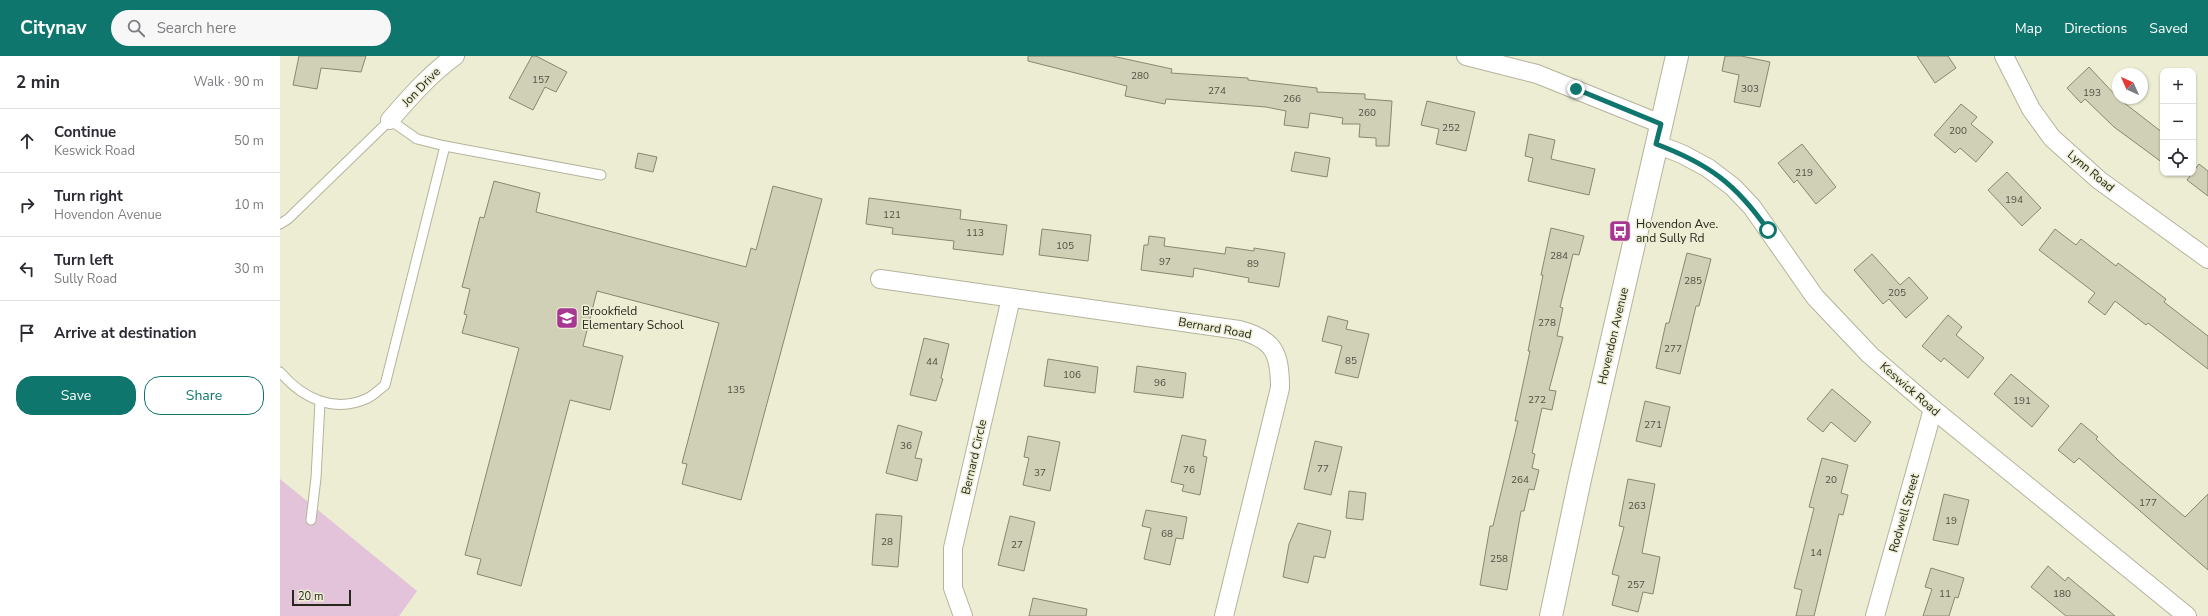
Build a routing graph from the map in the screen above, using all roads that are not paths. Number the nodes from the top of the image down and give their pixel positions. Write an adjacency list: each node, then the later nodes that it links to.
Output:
1 (455, 56): 5 (street, Jon Drive)
2 (1466, 56): 6 (street, Keswick Road)
3 (1677, 56): 6 (street, Hovendon Avenue)
4 (2004, 56): 10 (street, Lynn Road)
5 (390, 120): 7 (lane); 9 (lane)
6 (1659, 134): 15 (street, Keswick Road); 19 (street, Hovendon Avenue)
7 (445, 146): 8 (lane); 14 (lane)
8 (602, 175)
9 (280, 224)
10 (2208, 259)
11 (880, 279): 12 (street, Bernard Road)
12 (1011, 298): 17 (street, Bernard Circle); 18 (street, Bernard Road)
13 (280, 372): 14 (lane)
14 (320, 402): 16 (lane)
15 (1933, 409): 20 (street, Rodwell Street); 21 (street, Keswick Road)
16 (311, 520)
17 (963, 616)
18 (1224, 616)
19 (1551, 616)
20 (1875, 616)
21 (2187, 616)

